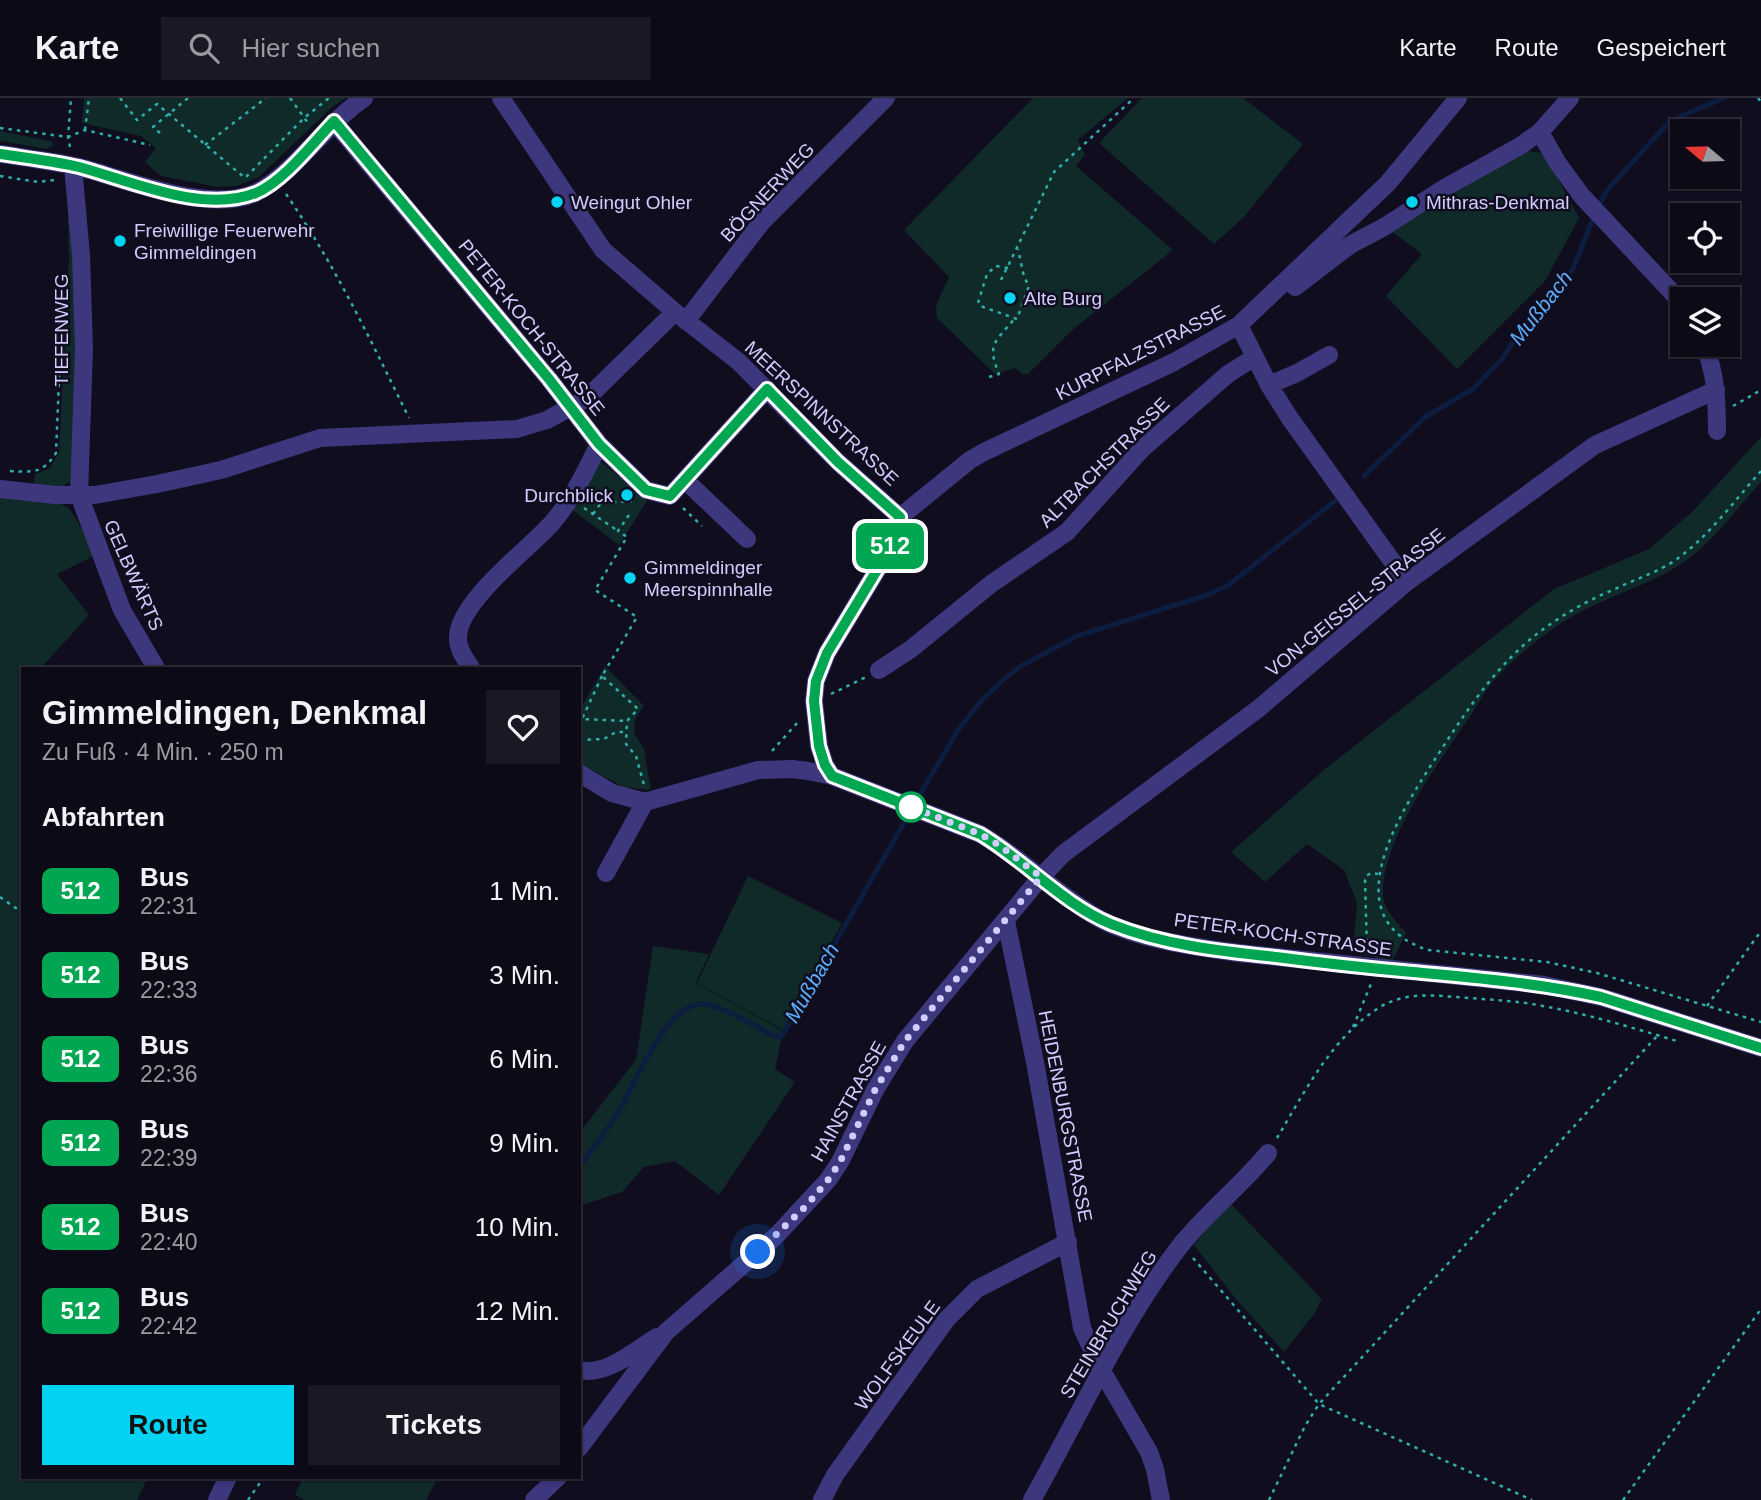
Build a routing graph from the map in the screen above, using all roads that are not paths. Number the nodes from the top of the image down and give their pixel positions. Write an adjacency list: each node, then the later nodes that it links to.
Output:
1 (364, 98): 6 (street)
2 (501, 98): 12 (street, MEERSPINNSTRASSE)
3 (886, 98): 12 (street, BÖGNERWEG)
4 (1458, 98): 11 (street, KURPFALZSTRASSE)
5 (1570, 98): 7 (street)
6 (334, 121): 9 (street); 20 (street, PETER-KOCH-STRASSE)
7 (1540, 132): 10 (street); 11 (street)
8 (0, 154): 9 (street)
9 (73, 166): 25 (street, TIEFENWEG)
10 (1670, 290)
11 (1263, 303): 13 (street, KURPFALZSTRASSE)
12 (681, 316): 18 (street, MEERSPINNSTRASSE); 20 (street, BÖGNERWEG)
13 (1238, 325): 15 (street); 26 (street, KURPFALZSTRASSE)
14 (1329, 355): 17 (street)
15 (1255, 357): 17 (street); 31 (street, ALTBACHSTRASSE)
16 (1707, 357): 19 (street)
17 (1269, 385): 28 (street)
18 (767, 389): 24 (street); 26 (street, MEERSPINNSTRASSE)
19 (1716, 390): 21 (street); 28 (street, VON-GEISSEL-STRASSE)
20 (572, 408): 22 (street, PETER-KOCH-STRASSE); 25 (street, BÖGNERWEG)
21 (1717, 423)
22 (599, 444): 24 (street); 30 (street, PETER-KOCH-STRASSE)
23 (2, 480): 25 (street, BÖGNERWEG)
24 (684, 480): 27 (street)
25 (79, 495): 29 (street, GELBWÄRTS)
26 (900, 517): 33 (street)
27 (747, 540)
28 (1407, 582): 36 (street, VON-GEISSEL-STRASSE)
29 (155, 667)
30 (470, 667)
31 (880, 670)
32 (581, 774): 34 (street)
33 (832, 776): 34 (street, PETER-KOCH-STRASSE); 36 (street, PETER-KOCH-STRASSE)
34 (645, 802): 35 (street)
35 (606, 873)
36 (1041, 877): 37 (street); 38 (street, PETER-KOCH-STRASSE)
37 (1006, 921): 40 (street, HEIDENBURGSTRASSE); 41 (street, HAINSTRASSE)
38 (1761, 1048)
39 (1268, 1153): 43 (street, STEINBRUCHWEG)
40 (1068, 1242): 43 (street, HEIDENBURGSTRASSE); 50 (street, WOLFSKEULE)
41 (666, 1332): 42 (street); 44 (street, HAINSTRASSE)
42 (581, 1370)
43 (1102, 1371): 51 (street, STEINBRUCHWEG); 52 (street, HEIDENBURGSTRASSE)
44 (581, 1445)
45 (227, 1479): 49 (street)
46 (542, 1479): 48 (street)
47 (556, 1479): 48 (street)
48 (536, 1499)
49 (217, 1500)
50 (822, 1500)
51 (1032, 1500)
52 (1161, 1500)

